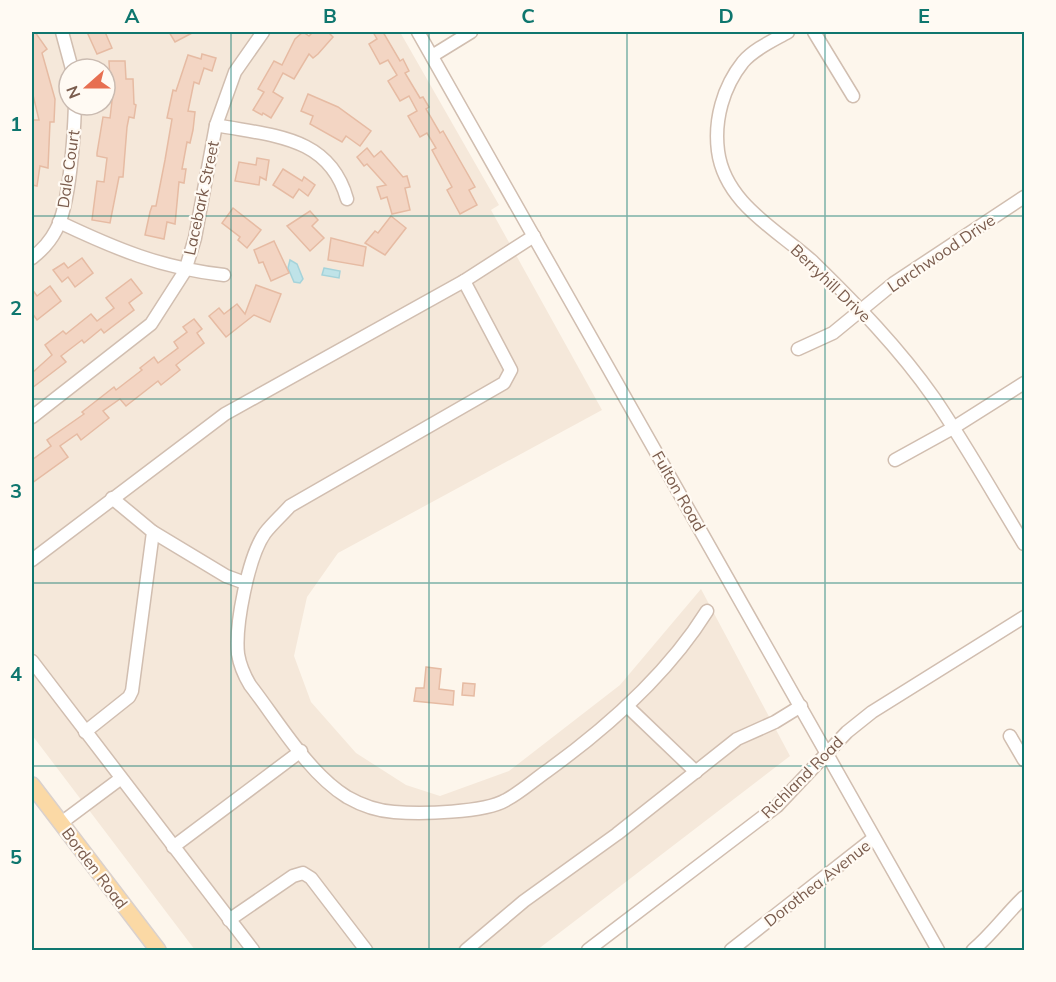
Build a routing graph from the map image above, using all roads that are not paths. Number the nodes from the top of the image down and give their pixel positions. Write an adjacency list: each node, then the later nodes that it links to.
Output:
1 (63, 32): 8 (street)
2 (263, 32): 11 (street, Lacebark Street)
3 (418, 32): 7 (street, Fulton Road)
4 (471, 32): 7 (street)
5 (788, 32): 20 (street, Berryhill Drive)
6 (814, 32): 9 (street)
7 (432, 56): 15 (street, Fulton Road)
8 (69, 57)
9 (853, 96)
10 (74, 117): 14 (street, Dale Court)
11 (216, 125): 13 (street); 17 (street, Lacebark Street)
12 (1024, 197): 20 (street, Larchwood Drive)
13 (347, 199)
14 (59, 222): 16 (street, Dale Court); 17 (street)
15 (534, 236): 19 (street); 35 (street, Fulton Road)
16 (32, 258)
17 (185, 270): 18 (street); 23 (street, Lacebark Street)
18 (224, 275)
19 (464, 281): 26 (street); 30 (street)
20 (861, 310): 21 (street, Larchwood Drive); 24 (street, Berryhill Drive)
21 (798, 349)
22 (1024, 383): 24 (street)
23 (32, 417)
24 (953, 428): 25 (street); 28 (street, Berryhill Drive)
25 (895, 460)
26 (112, 498): 27 (street); 29 (street)
27 (153, 532): 30 (street); 36 (street)
28 (1024, 544)
29 (32, 560)
30 (245, 583): 38 (street)
31 (707, 611): 34 (street)
32 (1024, 617): 39 (street, Richland Road)
33 (32, 661): 36 (street)
34 (627, 706): 38 (street); 41 (street)
35 (801, 706): 39 (street, Fulton Road); 41 (street)
36 (85, 732): 42 (street)
37 (1010, 736): 40 (street)
38 (301, 751): 46 (street)
39 (827, 752): 45 (street, Fulton Road); 53 (street, Richland Road)
40 (1024, 760)
41 (696, 772): 52 (street)
42 (120, 779): 44 (street); 46 (street)
43 (32, 785): 44 (main road, Borden Road)
44 (61, 823): 49 (main road, Borden Road)
45 (874, 838): 54 (street, Dorothea Avenue); 55 (street, Fulton Road)
46 (173, 847): 48 (street)
47 (1024, 897): 56 (street)
48 (229, 920): 50 (street); 51 (street)
49 (158, 951)
50 (253, 951)
51 (366, 951)
52 (466, 951)
53 (588, 951)
54 (731, 951)
55 (938, 951)
56 (973, 951)

